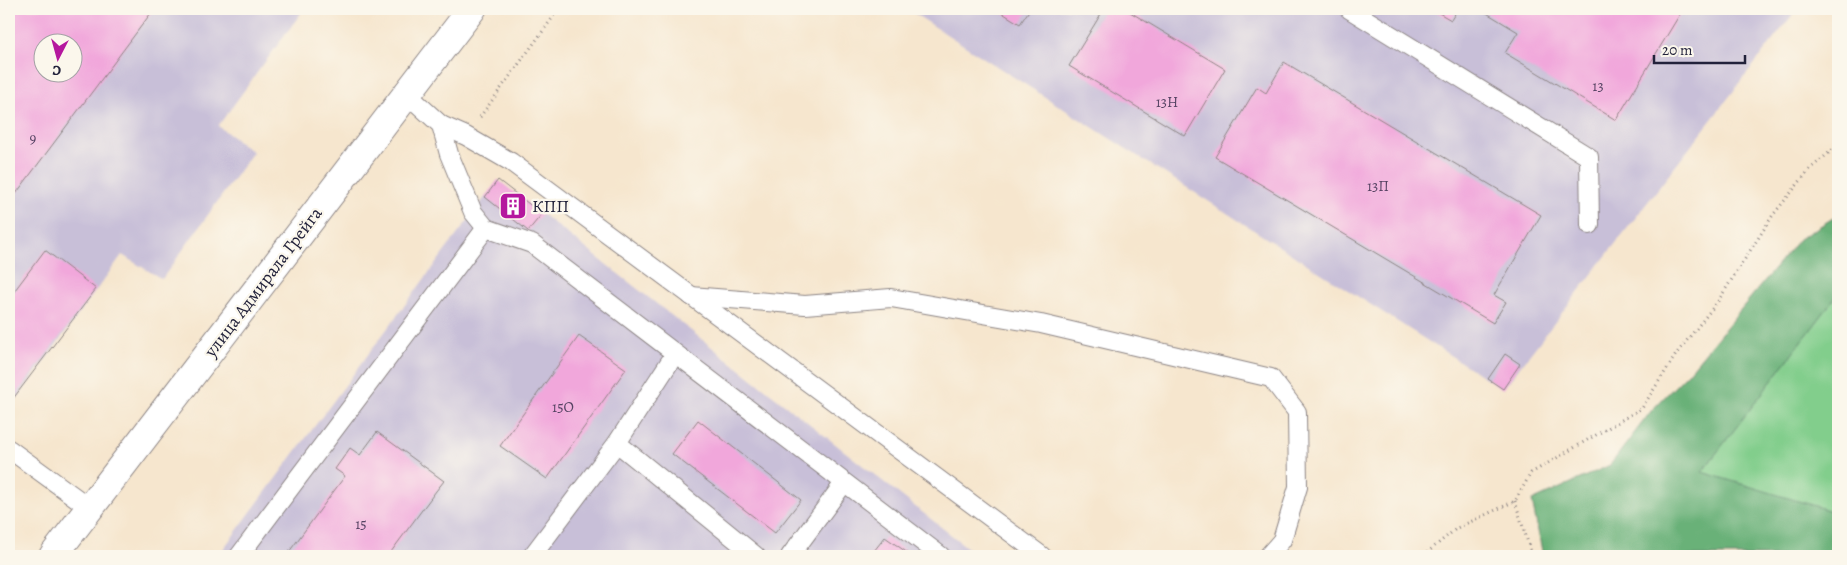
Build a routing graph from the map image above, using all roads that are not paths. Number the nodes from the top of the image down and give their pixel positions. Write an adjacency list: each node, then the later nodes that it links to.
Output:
1 (472, 9): 3 (street, улица Адмирала Грейга)
2 (1349, 9): 5 (lane)
3 (407, 94): 4 (lane); 12 (street, улица Адмирала Грейга)
4 (441, 125): 6 (lane); 7 (lane)
5 (1590, 224)
6 (486, 228): 8 (lane); 14 (lane)
7 (692, 296): 19 (lane); 20 (lane)
8 (675, 354): 9 (lane); 11 (lane)
9 (616, 443): 15 (lane); 16 (lane)
10 (9, 449): 12 (lane)
11 (844, 483): 17 (lane); 18 (lane)
12 (90, 508): 13 (street, улица Адмирала Грейга)
13 (54, 556)
14 (239, 556)
15 (532, 556)
16 (756, 556)
17 (790, 556)
18 (941, 556)
19 (1042, 556)
20 (1268, 556)

